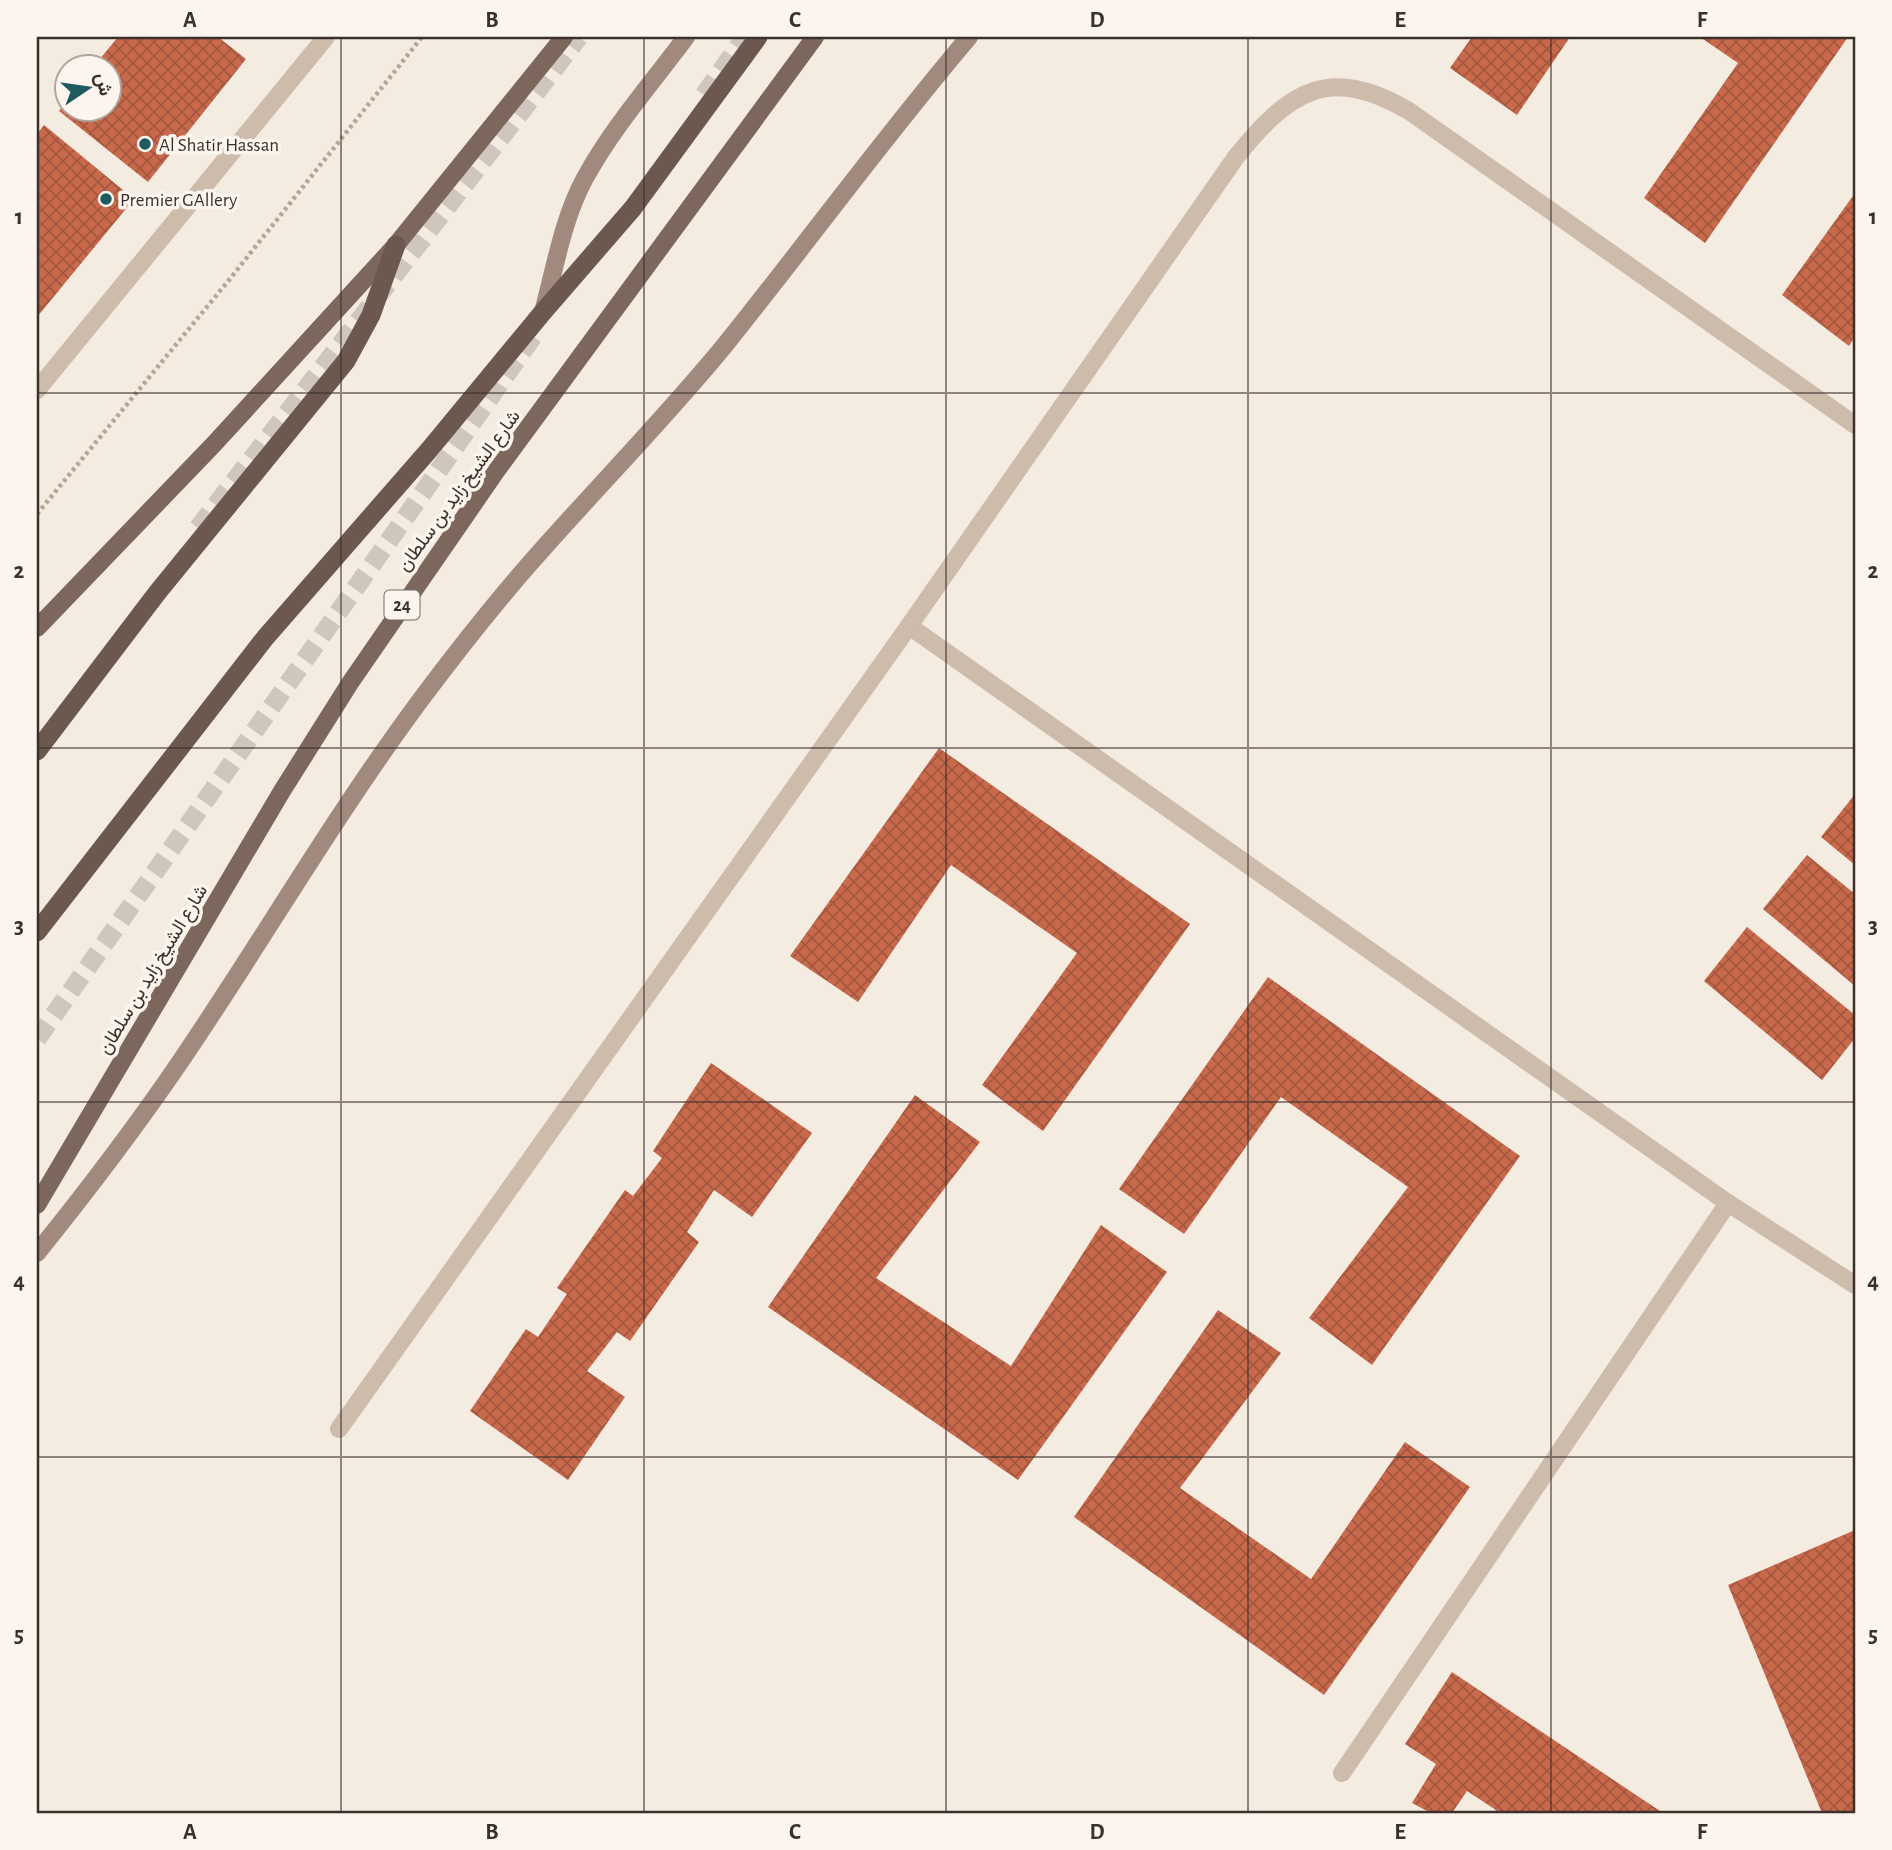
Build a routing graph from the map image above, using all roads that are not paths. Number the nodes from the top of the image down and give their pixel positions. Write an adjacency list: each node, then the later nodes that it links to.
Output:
1 (326, 37): 9 (lane)
2 (564, 37): 7 (main road)
3 (686, 37): 8 (main road)
4 (758, 37): 8 (highway)
5 (815, 37): 16 (main road, شارع الشيخ زايد بن سلطان / 24)
6 (968, 37): 17 (main road)
7 (396, 245): 12 (main road); 13 (highway)
8 (543, 312): 14 (highway)
9 (37, 390)
10 (1855, 425): 11 (lane)
11 (909, 626): 15 (lane); 19 (lane)
12 (37, 628)
13 (37, 751)
14 (37, 932)
15 (1728, 1203): 18 (lane); 20 (lane)
16 (37, 1205)
17 (37, 1253)
18 (1855, 1285)
19 (340, 1429)
20 (1342, 1773)

